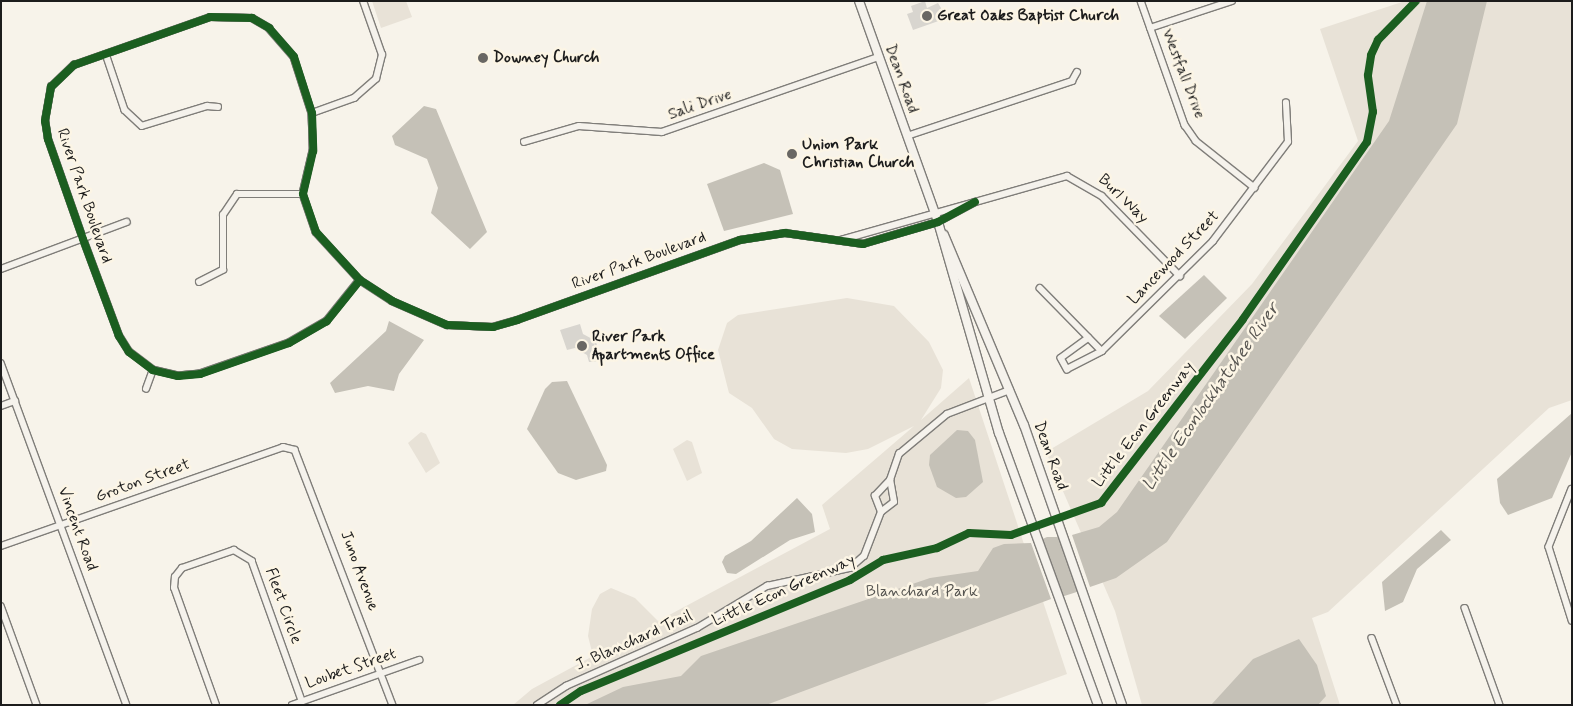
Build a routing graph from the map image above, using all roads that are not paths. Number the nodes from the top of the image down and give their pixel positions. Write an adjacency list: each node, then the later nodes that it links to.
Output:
1 (364, 1): 11 (street)
2 (859, 1): 7 (main road, Dean Road)
3 (1141, 1): 5 (street, Westfall Drive)
4 (1232, 1): 5 (street)
5 (1150, 28): 14 (street, Westfall Drive)
6 (106, 54): 10 (street); 11 (street, River Park Boulevard); 20 (street, River Park Boulevard)
7 (879, 58): 12 (main road, Dean Road); 13 (street, Sali Drive)
8 (1077, 72): 12 (street)
9 (1286, 103): 14 (street, Lancewood Street)
10 (218, 108)
11 (312, 113): 15 (street, River Park Boulevard)
12 (907, 136): 17 (main road, Dean Road)
13 (524, 142)
14 (1255, 188): 23 (street, Lancewood Street)
15 (303, 194): 24 (street, River Park Boulevard); 25 (street)
16 (975, 202): 17 (street, Burl Way); 19 (street, Burl Way); 23 (street, Burl Way)
17 (934, 211): 19 (main road, Dean Road); 21 (street, River Park Boulevard)
18 (127, 222): 20 (street)
19 (938, 222): 21 (street, River Park Boulevard); 32 (main road, Dean Road); 33 (main road, Dean Road)
20 (83, 239): 22 (street); 30 (street, River Park Boulevard)
21 (841, 240): 24 (street, River Park Boulevard)
22 (1, 269)
23 (1180, 276): 28 (street, Lancewood Street)
24 (360, 280): 30 (street, River Park Boulevard)
25 (199, 282)
26 (1040, 288): 27 (street)
27 (1089, 338): 28 (street); 28 (street, Lancewood Street)
28 (1102, 351)
29 (1, 363): 34 (street, Vincent Road)
30 (153, 370): 31 (street)
31 (146, 389)
32 (1010, 390): 33 (street, J. Blanchard Trail); 58 (main road, Dean Road)
33 (988, 398): 37 (street, J. Blanchard Trail); 57 (main road, Dean Road)
34 (15, 401): 35 (street); 42 (street, Vincent Road)
35 (1, 406)
36 (295, 450): 42 (street, Groton Street); 49 (street, Juno Avenue)
37 (890, 480): 41 (street, J. Blanchard Trail); 41 (street, J. Blanchard Trail)
38 (1572, 489): 39 (street)
39 (1564, 506): 40 (street); 46 (street)
40 (1572, 509)
41 (881, 512): 56 (street, J. Blanchard Trail)
42 (61, 525): 43 (street, Groton Street); 52 (street, Vincent Road)
43 (1, 546)
44 (1, 606): 51 (street)
45 (1465, 608): 60 (street)
46 (1572, 620)
47 (1372, 638): 59 (street)
48 (419, 660): 49 (street, Loubet Street)
49 (382, 673): 50 (street, Loubet Street); 55 (street, Juno Avenue)
50 (302, 701): 53 (street, Fleet Circle); 54 (street, Loubet Street)
51 (38, 705)
52 (127, 705)
53 (216, 705)
54 (292, 705)
55 (393, 705)
56 (537, 705)
57 (1098, 705)
58 (1122, 705)
59 (1397, 705)
60 (1500, 705)

